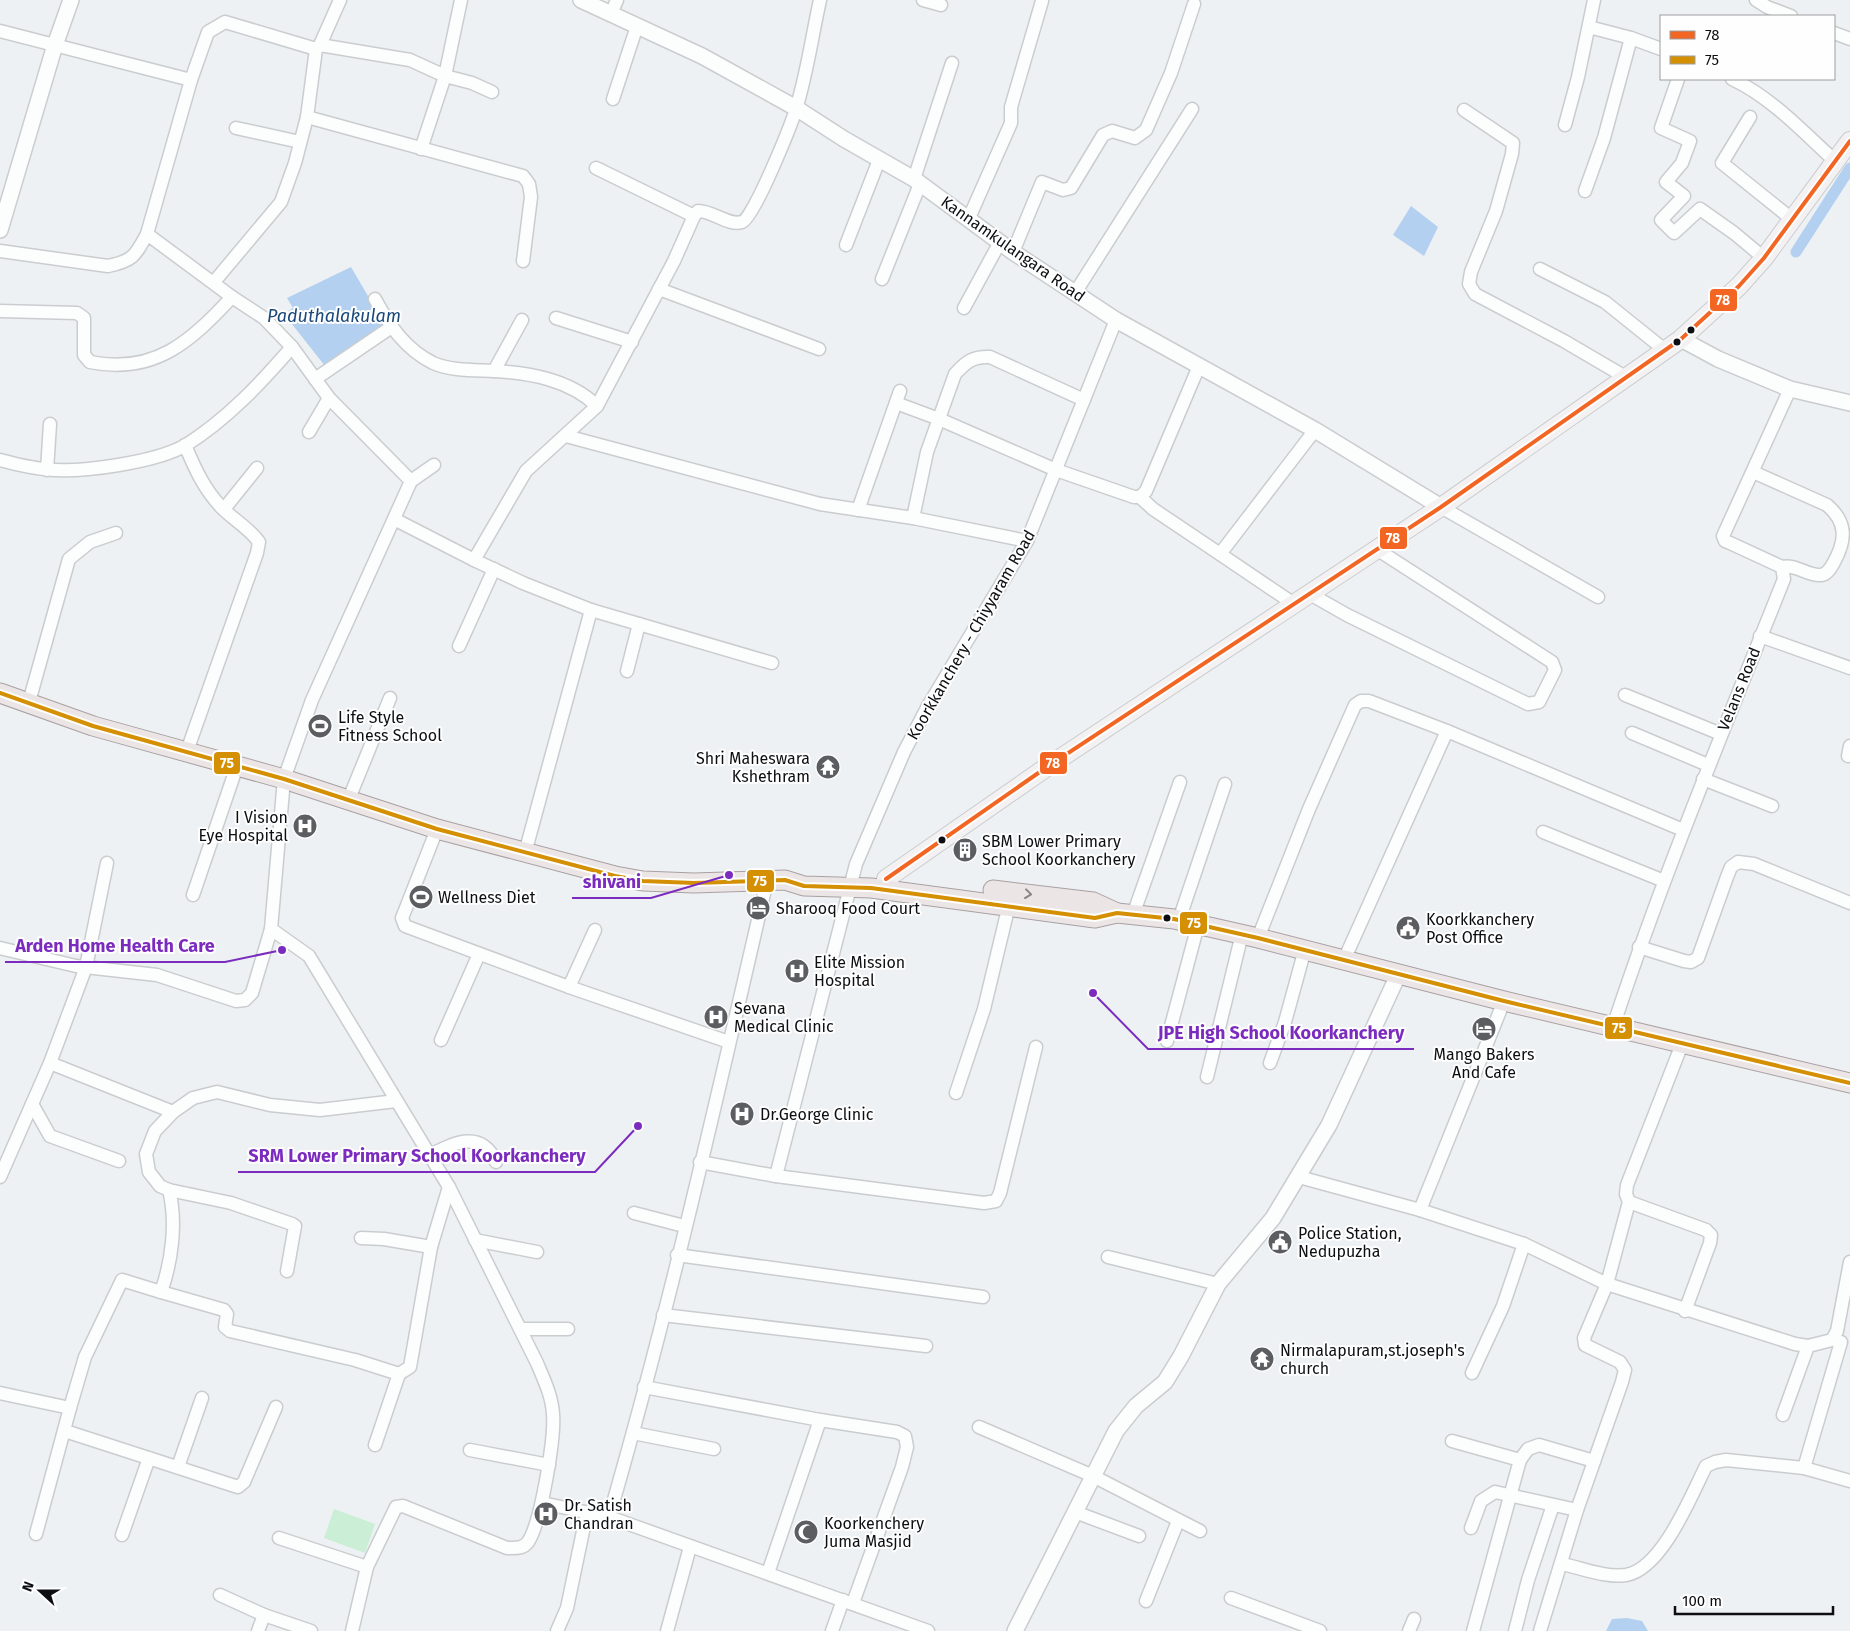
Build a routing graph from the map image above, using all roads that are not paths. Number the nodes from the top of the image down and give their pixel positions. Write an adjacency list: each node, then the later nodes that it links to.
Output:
1 (71, 0): 20 (street)
2 (340, 0): 21 (street)
3 (461, 0): 24 (street)
4 (581, 0): 12 (street, Kannamkulangara Road)
5 (820, 0): 30 (street)
6 (923, 0): 11 (street)
7 (1042, 0): 48 (street)
8 (1594, 0): 15 (street)
9 (1756, 0): 13 (street)
10 (1194, 4): 55 (street)
11 (941, 5)
12 (614, 7): 14 (street, Kannamkulangara Road)
13 (1788, 15)
14 (637, 26): 29 (street); 30 (street, Kannamkulangara Road)
15 (1589, 27): 18 (street); 35 (street)
16 (0, 31): 20 (street)
17 (1835, 32): 19 (street)
18 (1631, 38): 22 (street); 44 (street)
19 (1850, 39)
20 (55, 46): 25 (street); 50 (street)
21 (318, 47): 24 (street); 25 (street); 33 (street)
22 (1660, 50)
23 (952, 63): 43 (street)
24 (446, 76): 28 (street); 39 (street)
25 (191, 80): 51 (street)
26 (1678, 80): 45 (street)
27 (1734, 80): 41 (street)
28 (492, 92)
29 (613, 98)
30 (796, 108): 40 (street, Kannamkulangara Road); 47 (street)
31 (1192, 109): 62 (street)
32 (1464, 110): 78 (street)
33 (307, 117): 38 (street); 39 (street)
34 (1750, 117): 49 (street)
35 (1565, 124)
36 (236, 128): 38 (street)
37 (1850, 141): 41 (main road)
38 (300, 142): 60 (street)
39 (421, 149): 57 (street)
40 (879, 160): 43 (street, Kannamkulangara Road); 53 (street)
41 (1835, 161): 49 (main road)
42 (596, 168): 47 (street)
43 (917, 182): 48 (street, Kannamkulangara Road); 59 (street)
44 (1585, 191)
45 (1684, 196): 46 (street); 46 (street)
46 (1699, 208): 56 (street)
47 (694, 216): 61 (street)
48 (968, 218): 52 (street, Kannamkulangara Road)
49 (1793, 220): 56 (main road)
50 (0, 230)
51 (147, 234): 54 (street); 60 (street)
52 (1000, 242): 55 (street, Kannamkulangara Road); 65 (street)
53 (846, 245)
54 (0, 251)
55 (1013, 252): 62 (street, Kannamkulangara Road)
56 (1764, 258): 71 (main road)
57 (523, 261)
58 (1540, 269): 75 (street)
59 (882, 279)
60 (214, 282): 63 (street)
61 (659, 289): 72 (street); 74 (street)
62 (1075, 293): 69 (street, Kannamkulangara Road)
63 (232, 297): 66 (street); 73 (street)
64 (375, 299): 70 (street)
65 (964, 308)
66 (1, 314)
67 (556, 318): 72 (street)
68 (522, 320): 77 (street)
69 (1116, 320): 76 (street, Kannamkulangara Road); 82 (street, Koorkkanchery - Chiyyaram Road)
70 (390, 328): 77 (street); 79 (street)
71 (1681, 339): 75 (main road); 80 (street)
72 (632, 342): 84 (street)
73 (292, 347): 79 (street); 90 (street)
74 (819, 348)
75 (1666, 350): 78 (main road)
76 (1199, 366): 87 (street, Kannamkulangara Road); 98 (street)
77 (494, 371): 84 (street)
78 (1627, 378): 99 (main road)
79 (315, 379): 81 (street)
80 (1790, 389): 83 (street); 96 (street)
81 (329, 398): 88 (street); 97 (street)
82 (1084, 400): 85 (street); 95 (street, Koorkkanchery - Chiyyaram Road)
83 (1850, 403)
84 (597, 406): 89 (street)
85 (939, 419): 95 (street); 101 (street); 102 (street)
86 (50, 424): 94 (street)
87 (1315, 430): 99 (street, Kannamkulangara Road); 107 (street)
88 (309, 432)
89 (566, 436): 101 (street); 108 (street)
90 (185, 445): 94 (street); 100 (street)
91 (0, 460): 94 (street)
92 (434, 465): 97 (street)
93 (257, 468): 100 (street)
94 (46, 470)
95 (1056, 470): 98 (street); 105 (street, Koorkkanchery - Chiyyaram Road)
96 (1753, 472): 109 (street); 109 (street)
97 (411, 481): 103 (street)
98 (1140, 497): 107 (street)
99 (1441, 507): 106 (main road); 112 (street)
100 (224, 509): 128 (street)
101 (858, 510): 102 (street)
102 (913, 518): 105 (street)
103 (394, 519): 108 (street); 131 (street)
104 (116, 533): 124 (street)
105 (1027, 541): 142 (street, Koorkkanchery - Chiyyaram Road)
106 (1378, 550): 111 (main road); 111 (street)
107 (1220, 554): 113 (street)
108 (474, 560): 110 (street)
109 (1782, 566): 116 (street, Velans Road)
110 (494, 569): 114 (street); 117 (street)
111 (1310, 594): 113 (main road)
112 (1598, 597)
113 (1294, 604): 145 (main road)
114 (591, 610): 115 (street); 140 (street)
115 (639, 624): 118 (street); 120 (street)
116 (1760, 636): 119 (street); 127 (street, Velans Road)
117 (459, 646)
118 (772, 663)
119 (1850, 668)
120 (627, 671)
121 (0, 693): 124 (main road)
122 (1625, 696): 127 (street)
123 (390, 698): 135 (street)
124 (29, 702): 128 (main road)
125 (1446, 732): 138 (street); 154 (street); 159 (street)
126 (1632, 733): 129 (street)
127 (1721, 734): 129 (street, Velans Road)
128 (187, 751): 130 (main road)
129 (1708, 765): 132 (street, Velans Road)
130 (237, 766): 131 (main road); 146 (street)
131 (284, 779): 135 (main road); 152 (street)
132 (1702, 779): 136 (street); 138 (street, Velans Road)
133 (1180, 782): 149 (street)
134 (1225, 784): 150 (street)
135 (348, 801): 137 (main road)
136 (1772, 806)
137 (437, 829): 140 (main road); 158 (street)
138 (1683, 830): 144 (street, Velans Road)
139 (1543, 832): 144 (street)
140 (524, 853): 143 (main road)
141 (107, 863): 160 (street)
142 (852, 875): 143 (main road); 145 (main road); 182 (street, Koorkkanchery - Chiyyaram Road)
143 (776, 880): 167 (street)
144 (1664, 881): 155 (street, Velans Road)
145 (879, 883): 148 (main road); 149 (main road, one-way to 149)
146 (193, 895)
147 (1850, 903): 155 (street)
148 (1009, 905): 149 (main road); 174 (street)
149 (1125, 914): 150 (main road)
150 (1179, 920): 151 (main road)
151 (1198, 925): 154 (main road); 166 (street)
152 (271, 929): 160 (street); 175 (street)
153 (595, 930): 162 (street)
154 (1250, 936): 156 (main road); 172 (street)
155 (1639, 947): 164 (street, Velans Road)
156 (1305, 950): 159 (main road); 171 (street)
157 (1, 952): 160 (street)
158 (479, 954): 162 (street); 165 (street)
159 (1344, 960): 161 (main road)
160 (86, 967): 170 (street)
161 (1399, 973): 163 (main road); 184 (street)
162 (569, 987): 167 (street)
163 (1504, 1001): 164 (main road); 188 (street)
164 (1613, 1027): 168 (main road)
165 (442, 1040)
166 (1166, 1041)
167 (729, 1042): 181 (street)
168 (1682, 1044): 173 (main road); 187 (street)
169 (1036, 1047): 182 (street)
170 (50, 1063): 176 (street); 177 (street)
171 (1270, 1063)
172 (1207, 1078)
173 (1850, 1083)
174 (956, 1093)
175 (396, 1102): 177 (street); 178 (street)
176 (32, 1104): 179 (street); 183 (street)
177 (173, 1112): 186 (street)
178 (430, 1155): 180 (street); 185 (street)
179 (119, 1161)
180 (496, 1162)
181 (700, 1162): 182 (street); 190 (street)
182 (776, 1176)
183 (0, 1177)
184 (1298, 1177): 188 (street); 200 (street)
185 (448, 1187): 192 (street); 194 (street)
186 (169, 1190): 199 (street); 202 (street)
187 (1629, 1202): 201 (street); 204 (street)
188 (1420, 1210): 193 (street)
189 (634, 1213): 190 (street)
190 (684, 1226): 196 (street)
191 (362, 1238): 194 (street)
192 (475, 1240): 195 (street); 206 (street)
193 (1524, 1244): 201 (street); 211 (street)
194 (430, 1247): 212 (street)
195 (538, 1252)
196 (677, 1255): 203 (street); 205 (street)
197 (1108, 1257): 200 (street)
198 (1850, 1262): 208 (street)
199 (286, 1271)
200 (1218, 1284): 233 (street)
201 (1607, 1284): 204 (street); 229 (street)
202 (161, 1292): 212 (street); 217 (street)
203 (983, 1296)
204 (1686, 1311): 210 (street)
205 (663, 1315): 209 (street); 213 (street)
206 (520, 1329): 207 (street); 230 (street)
207 (568, 1329)
208 (1841, 1343): 210 (street); 232 (street)
209 (926, 1346)
210 (1808, 1346): 218 (street)
211 (1472, 1373)
212 (399, 1374): 224 (street)
213 (644, 1387): 219 (street); 222 (street)
214 (0, 1393): 217 (street)
215 (202, 1398): 231 (street)
216 (276, 1407): 231 (street)
217 (70, 1408): 221 (street)
218 (1784, 1415)
219 (820, 1420): 252 (street); 256 (street)
220 (979, 1427): 233 (street)
221 (65, 1431): 227 (street); 245 (street)
222 (633, 1433): 225 (street); 241 (street)
223 (1452, 1441): 228 (street)
224 (375, 1445)
225 (714, 1449)
226 (470, 1450): 230 (street)
227 (149, 1458): 231 (street); 246 (street)
228 (1520, 1460): 229 (street); 235 (street)
229 (1594, 1461): 238 (street)
230 (549, 1465): 236 (street)
231 (178, 1468)
232 (1804, 1468): 234 (street); 250 (street)
233 (1093, 1476): 240 (street); 242 (street)
234 (1850, 1481)
235 (1510, 1495): 237 (street); 243 (street); 269 (street)
236 (542, 1503): 239 (street); 251 (street)
237 (1553, 1505): 238 (street); 270 (street)
238 (1577, 1510): 250 (street)
239 (587, 1512): 241 (street); 262 (street)
240 (1075, 1512): 247 (street); 266 (street)
241 (608, 1517): 249 (street)
242 (1178, 1521): 244 (street); 255 (street)
243 (1471, 1528)
244 (1200, 1531)
245 (36, 1534)
246 (122, 1535)
247 (1139, 1536)
248 (279, 1538): 251 (street)
249 (690, 1547): 252 (street); 263 (street)
250 (1562, 1564): 271 (street)
251 (367, 1567): 261 (street)
252 (768, 1573): 256 (street)
253 (220, 1594): 257 (street)
254 (1230, 1598): 267 (street)
255 (1146, 1601)
256 (848, 1602): 264 (street); 265 (street)
257 (264, 1615): 259 (street); 260 (street)
258 (1414, 1619): 268 (street)
259 (258, 1631)
260 (311, 1631)
261 (352, 1631)
262 (558, 1631)
263 (667, 1631)
264 (832, 1631)
265 (928, 1631)
266 (1015, 1631)
267 (1320, 1631)
268 (1410, 1631)
269 (1474, 1631)
270 (1515, 1631)
271 (1540, 1631)

